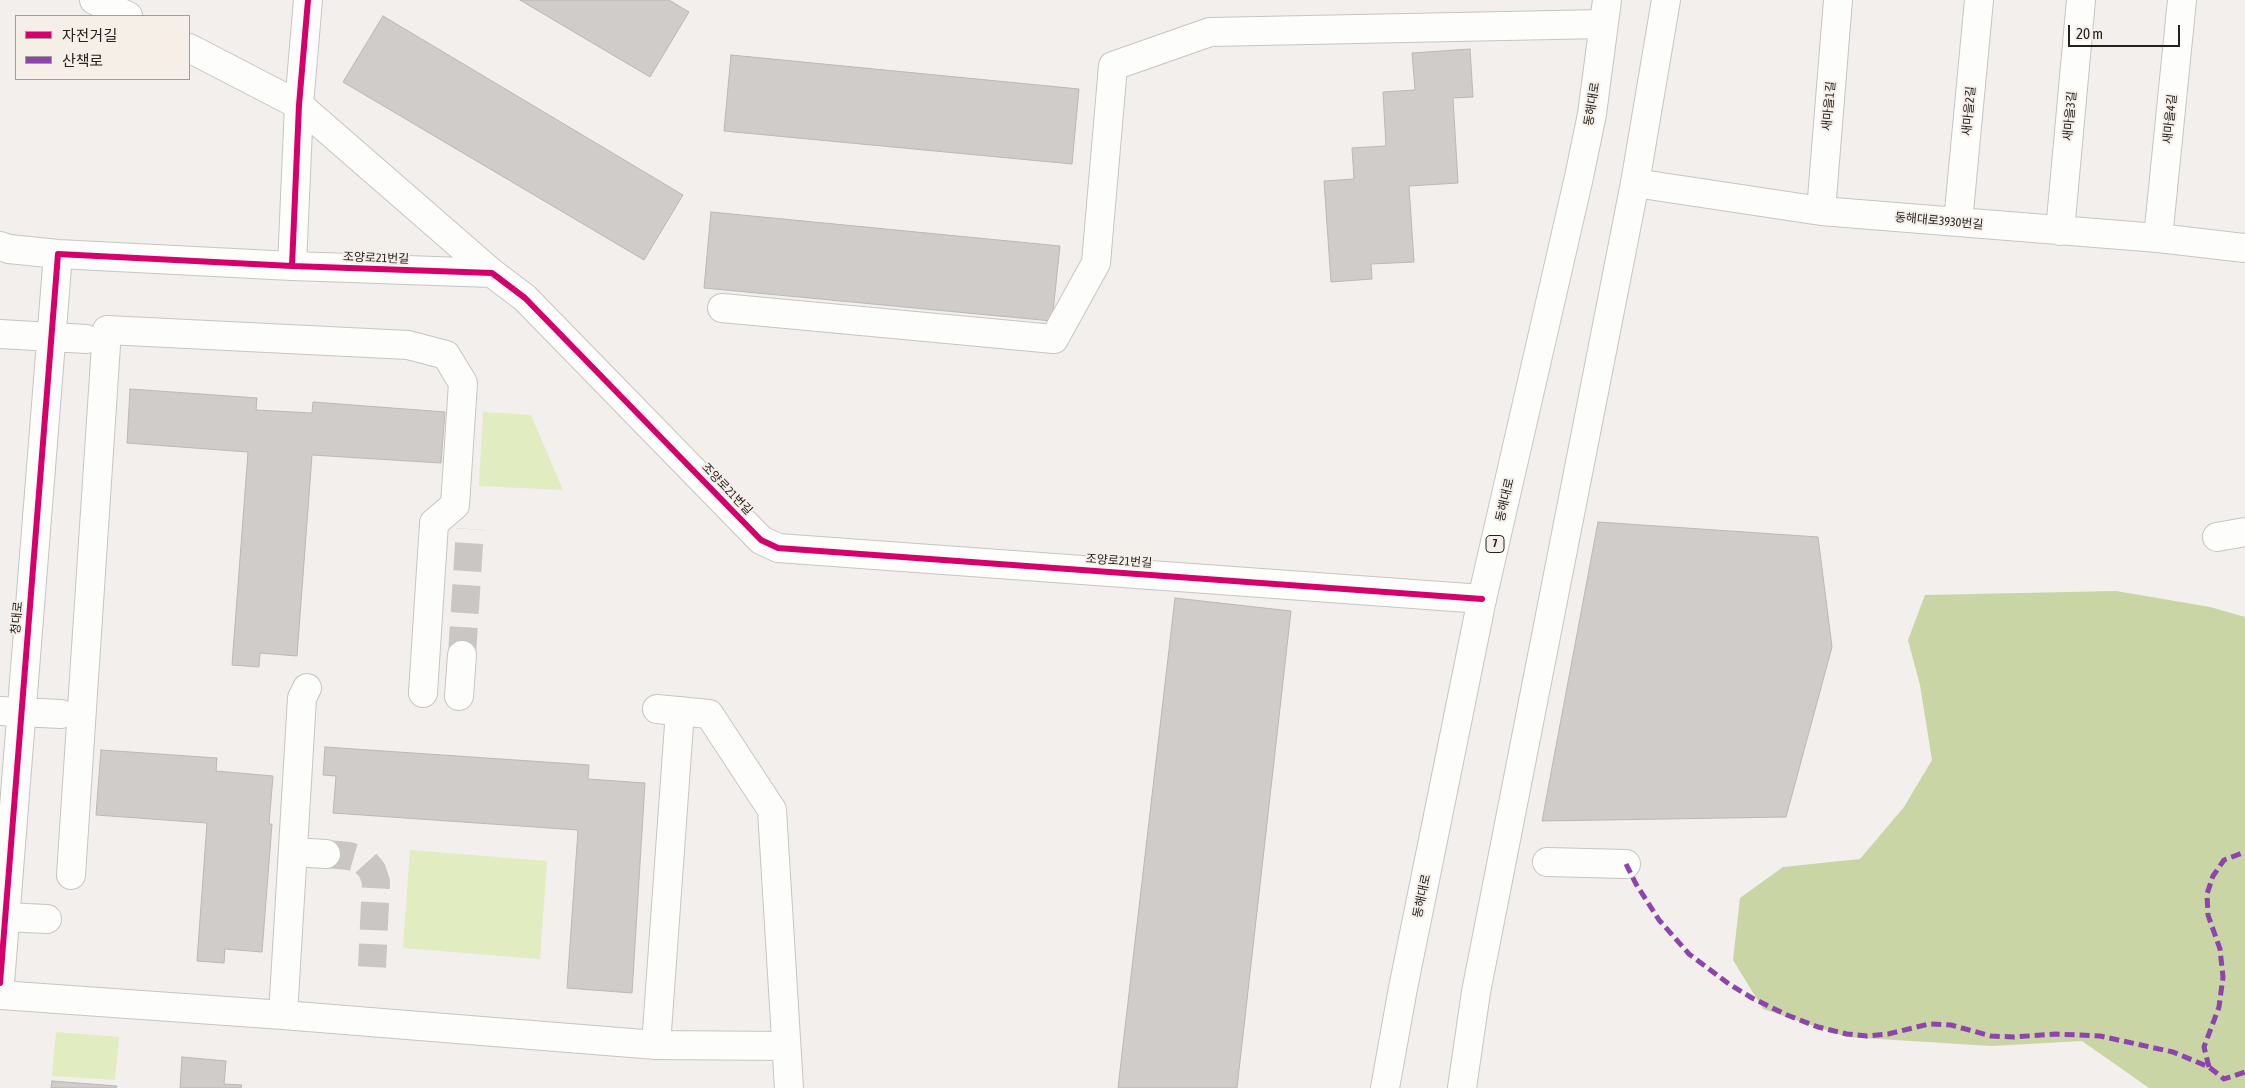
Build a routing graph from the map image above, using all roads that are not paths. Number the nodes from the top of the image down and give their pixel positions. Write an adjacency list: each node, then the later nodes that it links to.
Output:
1 (94, 0): 9 (street)
2 (308, 0): 11 (street)
3 (1666, 0): 12 (street)
4 (1838, 0): 13 (street, 새마을1길)
5 (1979, 0): 14 (street, 새마을2길)
6 (2081, 0): 15 (street, 새마을3길)
7 (2182, 0): 16 (street, 새마을4길)
8 (1605, 12): 22 (street); 28 (street, 동해대로 / 7)
9 (126, 15)
10 (190, 49): 11 (street)
11 (299, 105): 20 (street); 21 (street)
12 (1635, 183): 13 (street, 동해대로3930번길); 49 (street)
13 (1821, 211): 14 (street, 동해대로3930번길)
14 (1958, 222): 15 (street, 동해대로3930번길)
15 (2060, 231): 16 (street, 동해대로3930번길)
16 (2158, 238): 18 (street, 동해대로3930번길)
17 (0, 246): 19 (street, 조양로21번길)
18 (2245, 248)
19 (58, 254): 20 (street, 조양로21번길); 24 (street, 청대로)
20 (292, 266): 21 (street, 조양로21번길)
21 (492, 273): 28 (street, 조양로21번길)
22 (722, 308)
23 (0, 334): 24 (street)
24 (51, 338): 25 (street); 33 (street, 청대로)
25 (86, 339)
26 (2245, 532): 27 (street)
27 (2218, 537)
28 (1482, 599): 48 (street, 동해대로 / 7)
29 (462, 655): 32 (street)
30 (307, 688): 35 (street)
31 (423, 693): 39 (street)
32 (460, 696)
33 (10, 711): 34 (street); 40 (street, 청대로)
34 (61, 714)
35 (294, 852): 36 (street); 44 (street)
36 (326, 854)
37 (1547, 862): 38 (street)
38 (1626, 864)
39 (71, 875)
40 (6, 917): 41 (street); 42 (street, 청대로)
41 (48, 919)
42 (0, 984)
43 (0, 995): 44 (street)
44 (283, 1015): 45 (street)
45 (656, 1045): 46 (street); 46 (street)
46 (786, 1046): 47 (street)
47 (788, 1088)
48 (1385, 1088)
49 (1462, 1088)

